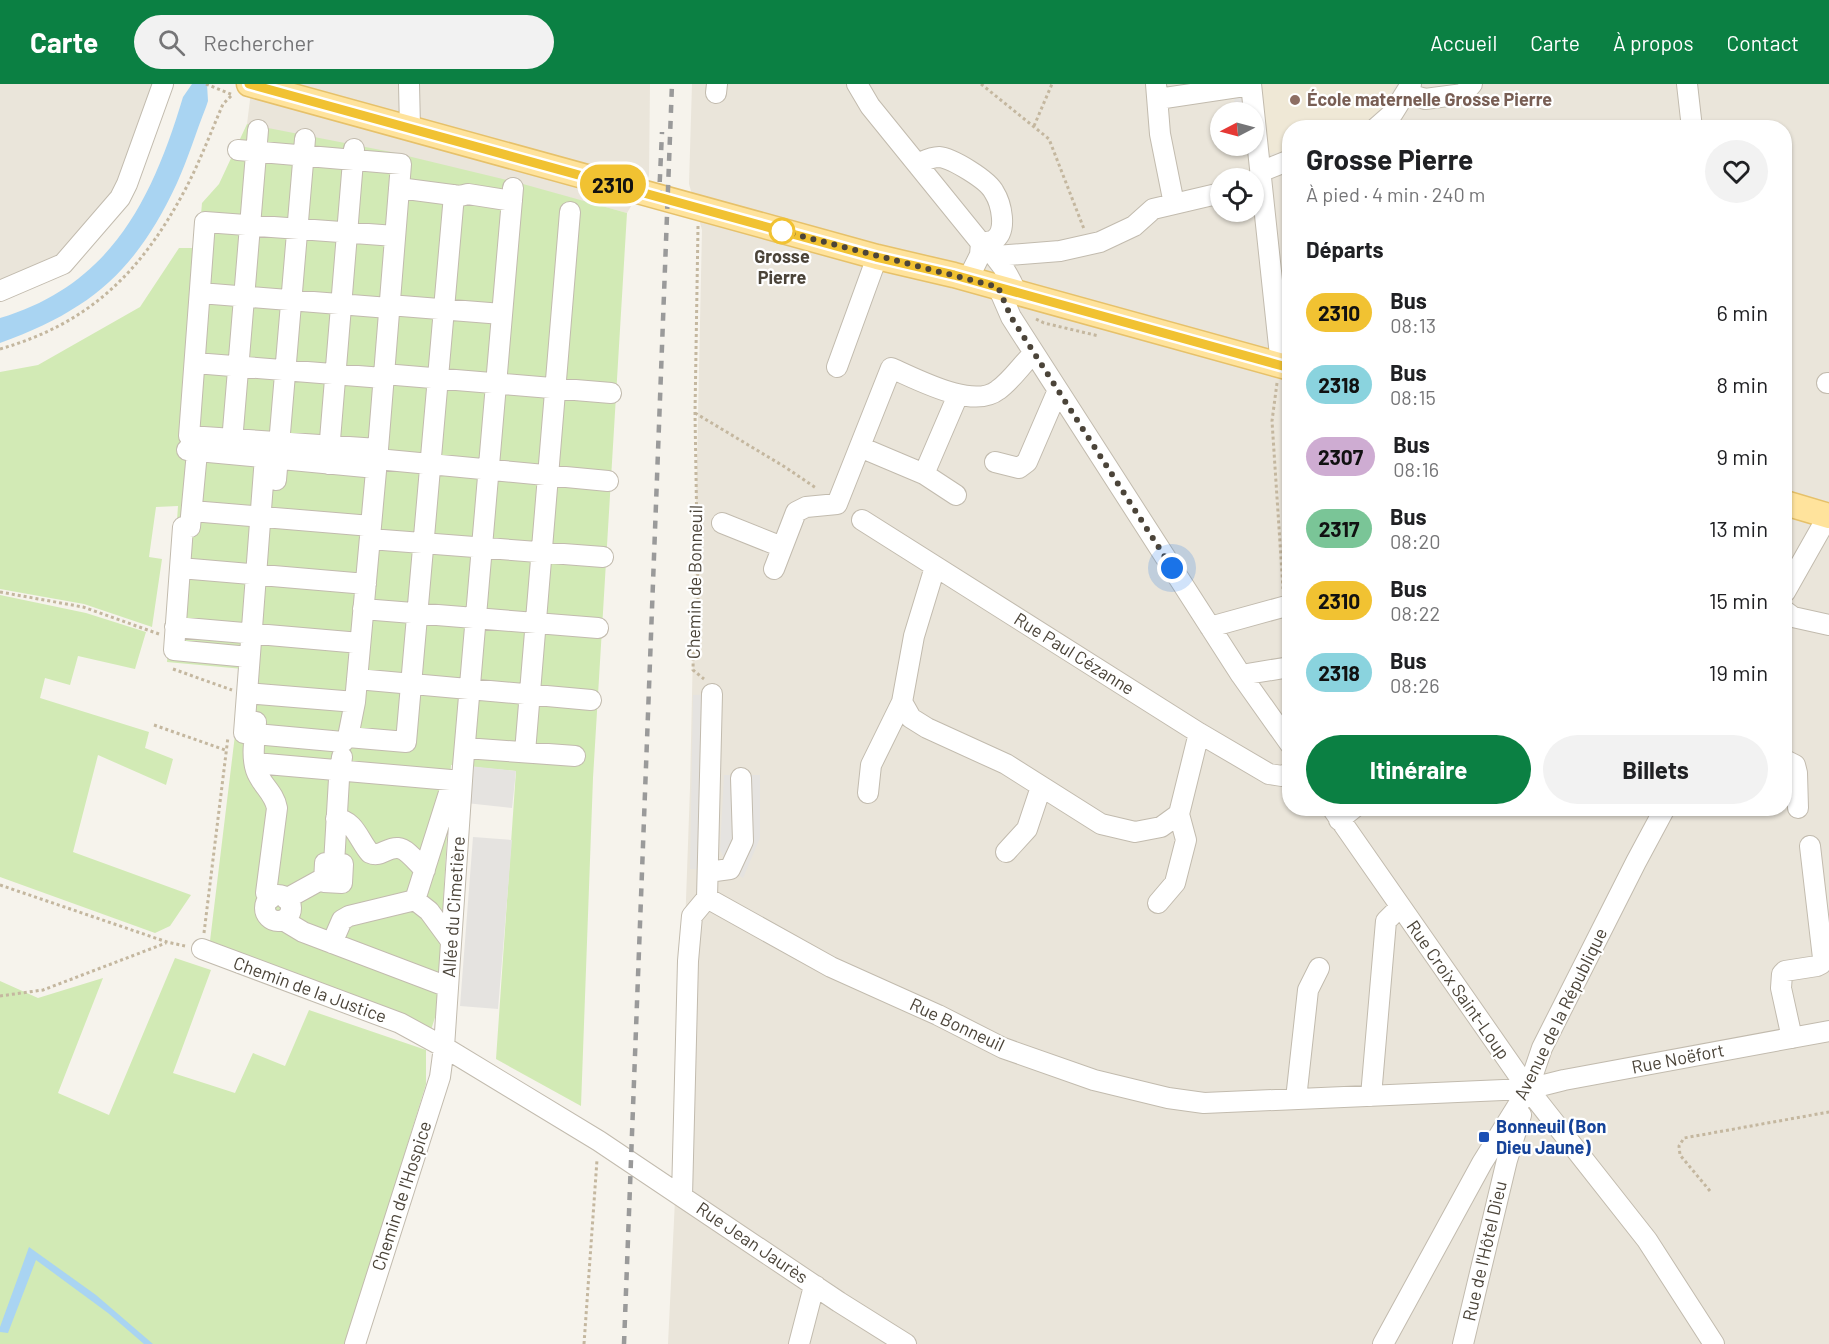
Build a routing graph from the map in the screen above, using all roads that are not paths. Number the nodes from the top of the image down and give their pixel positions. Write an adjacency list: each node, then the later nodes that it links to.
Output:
1 (163, 84): 35 (street)
2 (409, 84): 12 (street)
3 (857, 84): 17 (street)
4 (1251, 84): 9 (street); 19 (street)
5 (1472, 84): 8 (street)
6 (1687, 84): 11 (street)
7 (241, 89): 12 (main road)
8 (1409, 89): 10 (street)
9 (1157, 92): 24 (street)
10 (1387, 120)
11 (1691, 120)
12 (410, 128): 32 (main road)
13 (258, 130): 15 (street)
14 (305, 147): 15 (street); 16 (street); 28 (street)
15 (248, 151): 27 (street)
16 (354, 154): 21 (street); 29 (street)
17 (917, 164): 31 (street); 31 (street)
18 (1282, 165): 20 (street)
19 (1258, 168)
20 (1264, 177)
21 (399, 188): 22 (street); 30 (street)
22 (454, 195): 41 (street); 42 (street)
23 (1210, 196): 24 (street)
24 (1174, 204): 31 (street)
25 (570, 212): 54 (street)
26 (1264, 220): 45 (street)
27 (250, 225): 28 (street); 36 (street); 37 (street)
28 (298, 229): 29 (street); 38 (street)
29 (347, 232): 30 (street); 39 (street)
30 (395, 236): 40 (street)
31 (988, 250): 33 (street); 34 (street)
32 (876, 257): 33 (main road); 47 (street)
33 (968, 279): 34 (main road)
34 (1007, 290): 43 (street); 49 (main road)
35 (0, 291)
36 (200, 292): 37 (street); 44 (street)
37 (244, 296): 38 (street); 46 (street)
38 (292, 300): 39 (street); 48 (street)
39 (341, 304): 40 (street); 50 (street)
40 (389, 306): 41 (street); 51 (street)
41 (444, 309): 42 (street); 52 (street)
42 (502, 314): 53 (street)
43 (1034, 353): 55 (street); 57 (street)
44 (195, 363): 46 (street); 58 (street)
45 (1282, 363)
46 (238, 367): 48 (street); 58 (street)
47 (837, 367)
48 (285, 370): 50 (street); 60 (street)
49 (1282, 371)
50 (336, 375): 51 (street); 61 (street)
51 (383, 376): 52 (street); 62 (street)
52 (438, 378): 53 (street); 64 (street)
53 (496, 383): 54 (street); 65 (street)
54 (555, 388): 56 (street); 66 (street)
55 (1058, 390): 63 (street); 95 (street)
56 (611, 393)
57 (958, 395): 59 (street); 67 (street)
58 (231, 447): 60 (street); 72 (street)
59 (860, 447): 67 (street); 71 (street)
60 (274, 453): 61 (street); 74 (street)
61 (329, 455): 62 (street)
62 (377, 459): 64 (street); 76 (street)
63 (995, 462)
64 (430, 463): 65 (street); 77 (street)
65 (489, 469): 66 (street); 79 (street)
66 (549, 474): 68 (street); 80 (street)
67 (924, 474): 69 (street)
68 (608, 481)
69 (956, 495)
70 (1794, 505): 73 (main road)
71 (843, 508): 78 (street); 82 (street, Rue Paul Cézanne)
72 (192, 511): 74 (street); 83 (street)
73 (1828, 516): 86 (street)
74 (267, 517): 76 (street); 85 (street)
75 (722, 523): 78 (street)
76 (370, 532): 77 (street); 87 (street)
77 (424, 543): 79 (street); 90 (street)
78 (782, 547): 84 (street)
79 (482, 548): 80 (street); 92 (street)
80 (542, 552): 81 (street); 93 (street)
81 (603, 556)
82 (935, 567): 111 (street); 112 (street, Rue Paul Cézanne)
83 (180, 568): 85 (street); 97 (street)
84 (774, 569)
85 (262, 575): 87 (street); 98 (street)
86 (1792, 580)
87 (366, 585): 89 (street)
88 (1282, 606): 95 (street)
89 (363, 609): 90 (street); 99 (street)
90 (417, 614): 92 (street); 104 (street)
91 (1792, 616): 94 (street)
92 (476, 618): 93 (street); 105 (street)
93 (536, 623): 96 (street); 108 (street)
94 (1829, 626)
95 (1210, 627): 102 (street)
96 (598, 628)
97 (168, 631): 98 (street); 100 (street)
98 (257, 634): 99 (street); 100 (street); 106 (street)
99 (360, 643): 103 (street)
100 (249, 657): 114 (street)
101 (1282, 668): 102 (street)
102 (1241, 675): 113 (street)
103 (357, 680): 104 (street); 110 (street)
104 (411, 684): 105 (street); 116 (street)
105 (470, 689): 108 (street); 120 (street)
106 (258, 694): 110 (street); 114 (street)
107 (712, 694): 133 (street)
108 (530, 695): 109 (street); 115 (street)
109 (591, 700)
110 (355, 702): 116 (street)
111 (902, 702): 123 (street); 124 (street)
112 (1199, 733): 121 (street, Rue Paul Cézanne); 126 (street)
113 (1282, 733)
114 (255, 734): 116 (street); 118 (street)
115 (525, 752): 117 (street); 120 (street)
116 (344, 754): 118 (street); 120 (street); 129 (street)
117 (575, 756)
118 (255, 763): 135 (street)
119 (1792, 764): 125 (street)
120 (461, 769): 132 (street); 139 (street, Allée du Cimetière)
121 (1282, 776)
122 (741, 778): 133 (street)
123 (1041, 787): 126 (street); 131 (street)
124 (868, 793)
125 (1798, 808)
126 (1179, 814): 137 (street)
127 (1343, 816): 138 (street, Rue Croix Saint-Loup)
128 (1661, 816): 147 (street, Avenue de la République)
129 (336, 819): 132 (street); 135 (street)
130 (1810, 846): 145 (street)
131 (1006, 852)
132 (425, 870): 136 (street)
133 (708, 872): 134 (street)
134 (707, 898): 149 (street, Rue Bonneuil); 151 (street)
135 (278, 899): 140 (street)
136 (416, 900): 139 (street); 140 (street)
137 (1158, 903)
138 (1400, 907): 147 (street, Rue Croix Saint-Loup); 148 (street)
139 (451, 941): 143 (street, Allée du Cimetière)
140 (332, 943): 143 (street)
141 (202, 949): 146 (street, Chemin de la Justice)
142 (1319, 969): 149 (street)
143 (448, 987): 146 (street, Allée du Cimetière)
144 (1829, 1031): 145 (street, Rue Noëfort)
145 (1792, 1038): 147 (street, Rue Noëfort)
146 (444, 1047): 150 (street, Chemin de la Justice); 153 (street, Chemin de l'Hospice)
147 (1528, 1089): 148 (street, Rue Bonneuil); 156 (street, Avenue de la République); 157 (street, Rue de l'Hôtel Dieu); 158 (street, Rue Croix Saint-Loup)
148 (1371, 1096): 149 (street, Rue Bonneuil)
149 (1296, 1099)
150 (599, 1141): 151 (street, Rue Jean Jaurès)
151 (682, 1196): 152 (street, Rue Jean Jaurès)
152 (816, 1286): 154 (street); 155 (street, Rue Jean Jaurès)
153 (355, 1344)
154 (799, 1344)
155 (906, 1344)
156 (1383, 1344)
157 (1463, 1344)
158 (1714, 1344)

